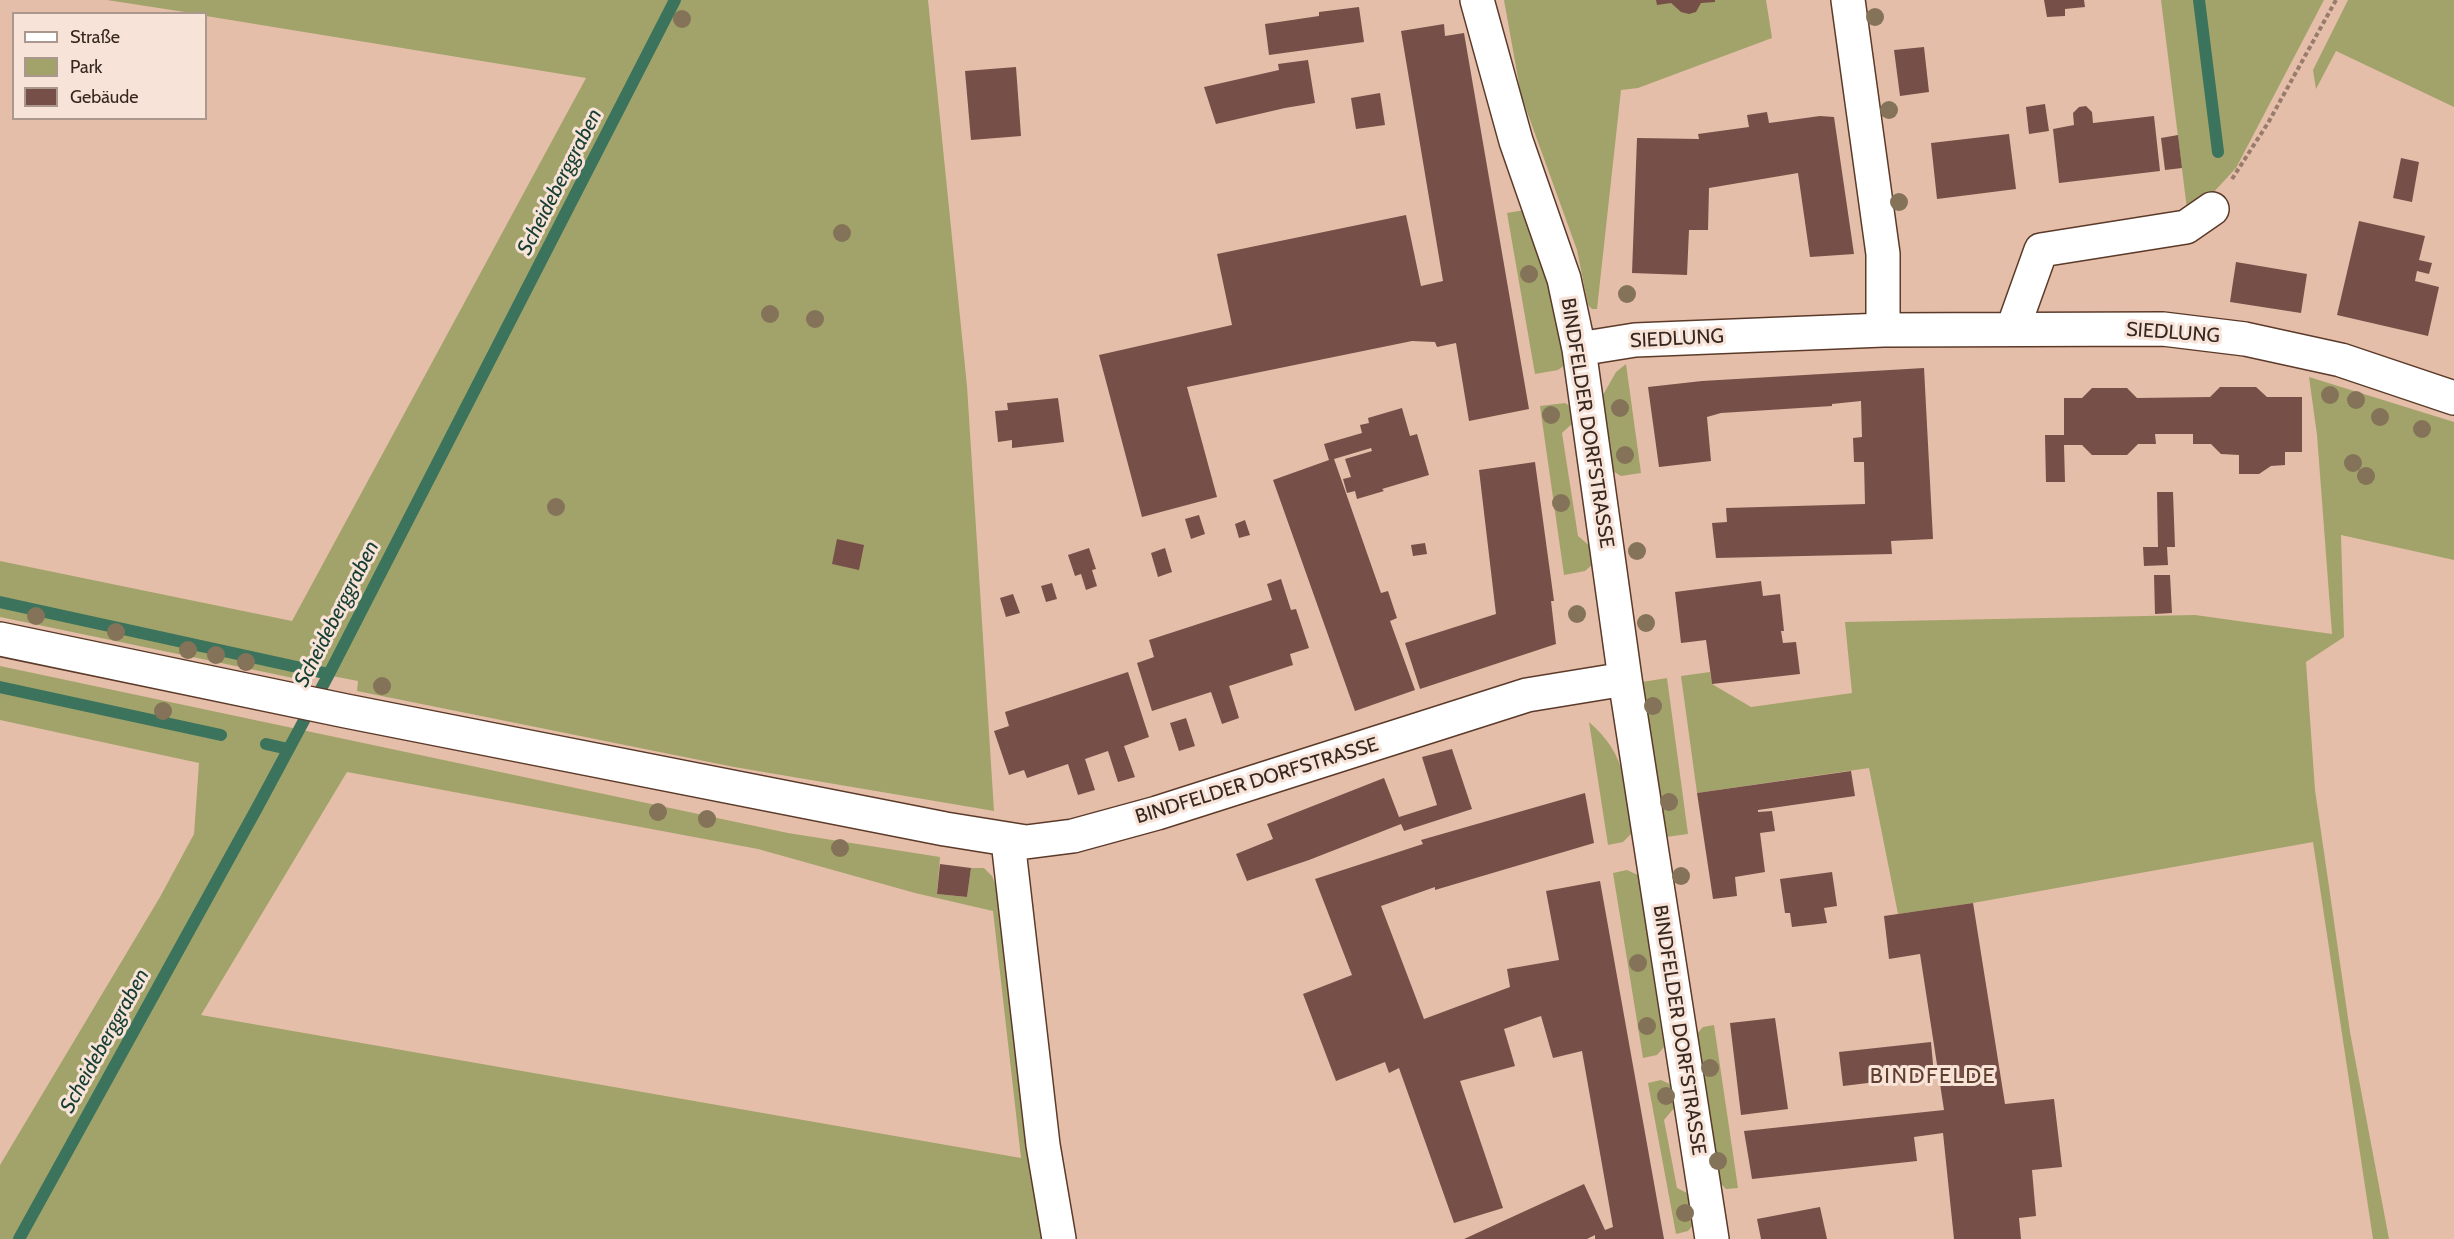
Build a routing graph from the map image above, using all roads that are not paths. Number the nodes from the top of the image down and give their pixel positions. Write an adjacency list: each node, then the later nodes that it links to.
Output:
1 (1477, 0): 6 (street, BINDFELDER DORFSTRASSE)
2 (1848, 0): 5 (street)
3 (2212, 209): 4 (street)
4 (2013, 328): 5 (street, SIEDLUNG); 7 (street, SIEDLUNG)
5 (1883, 330): 6 (street, SIEDLUNG)
6 (1579, 349): 9 (street, BINDFELDER DORFSTRASSE)
7 (2454, 398)
8 (0, 639): 10 (street, BINDFELDER DORFSTRASSE)
9 (1625, 679): 10 (street, BINDFELDER DORFSTRASSE); 12 (street, BINDFELDER DORFSTRASSE)
10 (1017, 841): 11 (street)
11 (1059, 1239)
12 (1712, 1239)

